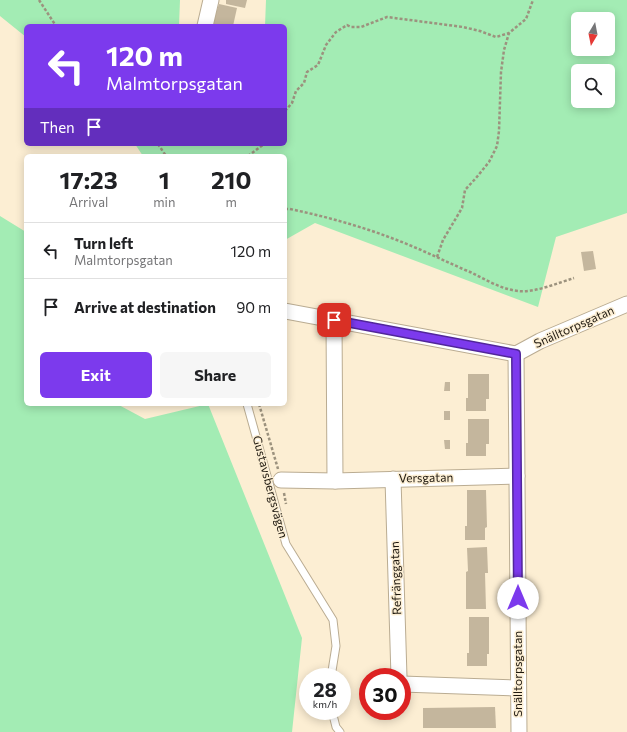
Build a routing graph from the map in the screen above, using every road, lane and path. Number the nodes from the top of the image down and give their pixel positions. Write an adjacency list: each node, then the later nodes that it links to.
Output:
1 (39, 0): 4 (path)
2 (211, 0): 5 (street)
3 (533, 0): 6 (path)
4 (55, 24)
5 (205, 24)
6 (509, 33): 7 (path); 11 (path)
7 (287, 109)
8 (261, 146): 9 (path)
9 (251, 154)
10 (287, 209): 11 (path)
11 (437, 257): 12 (path)
12 (574, 278)
13 (627, 304): 16 (street, Snälltorpsgatan)
14 (287, 311): 15 (street)
15 (334, 320): 16 (street); 21 (street)
16 (516, 354): 18 (street, Snälltorpsgatan)
17 (248, 406): 22 (lane, Gustavsbergsvägen)
18 (517, 476): 19 (street, Versgatan); 25 (street, Snälltorpsgatan)
19 (393, 479): 21 (street, Versgatan); 23 (street, Refränggatan)
20 (281, 480): 21 (street, Versgatan)
21 (335, 481)
22 (332, 668)
23 (399, 668)
24 (411, 684): 25 (street)
25 (518, 688): 28 (street, Snälltorpsgatan)
26 (334, 720): 27 (lane)
27 (340, 732)
28 (519, 732)

